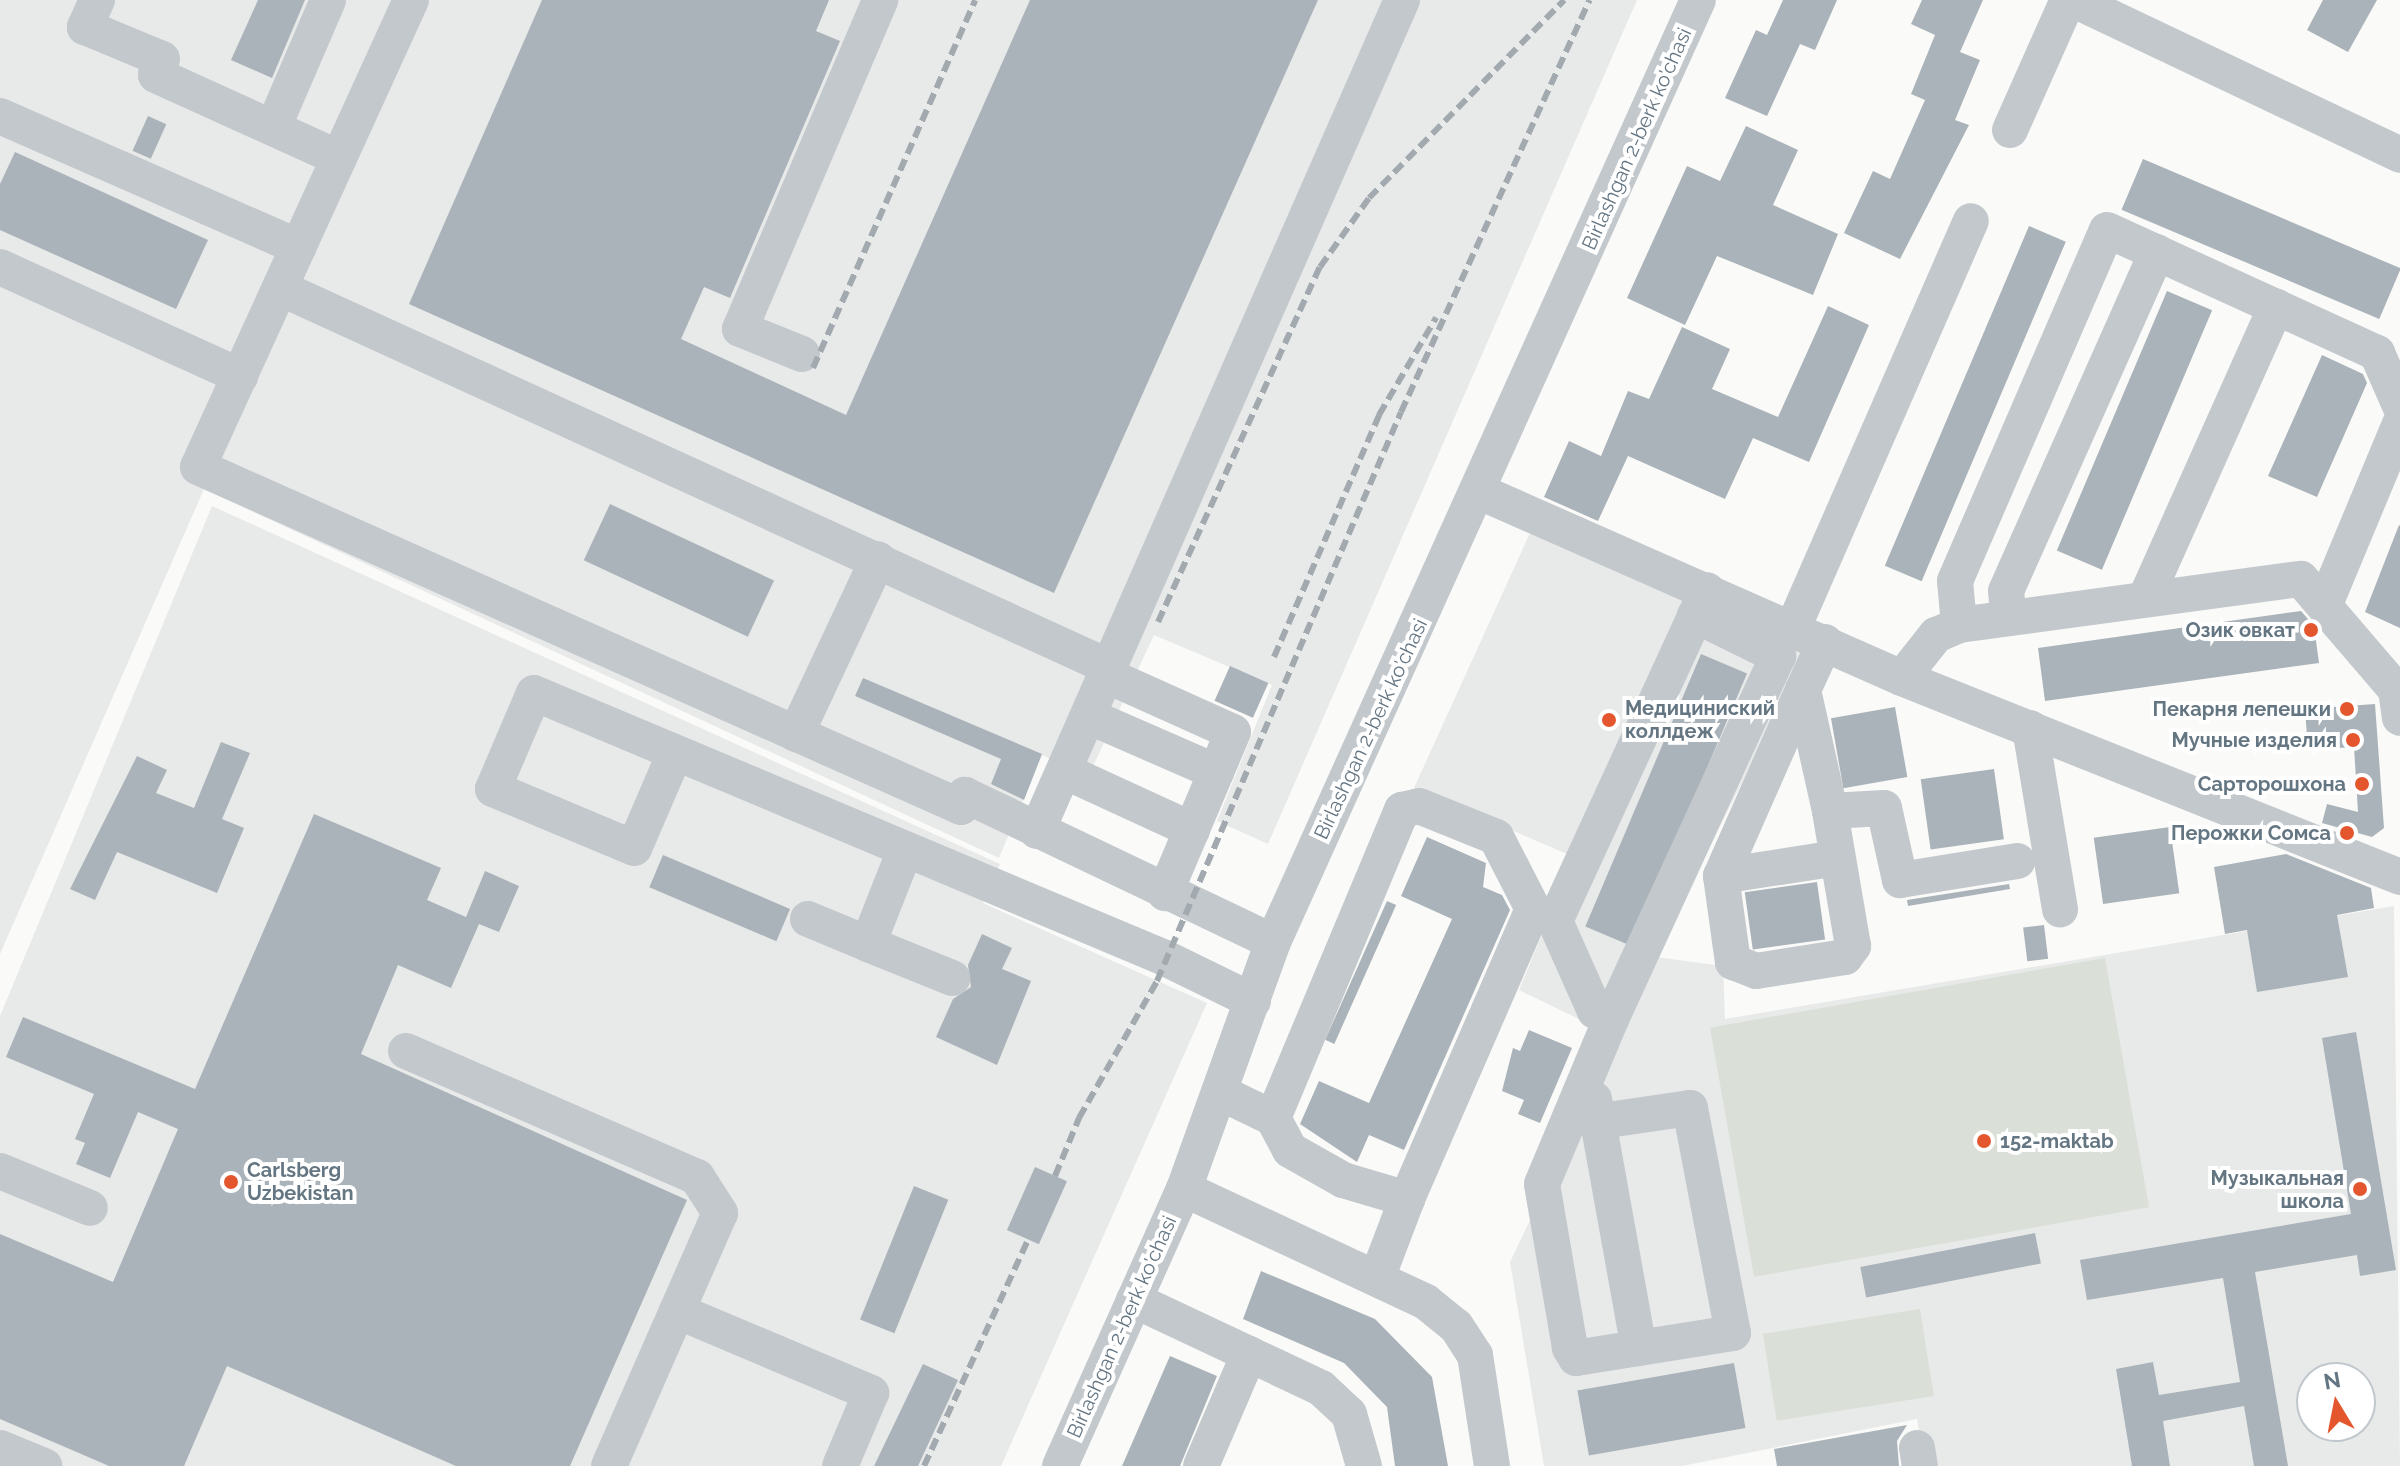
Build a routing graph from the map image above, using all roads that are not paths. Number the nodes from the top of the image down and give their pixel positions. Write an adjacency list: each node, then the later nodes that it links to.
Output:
1 (97, 0): 9 (street)
2 (328, 0): 9 (street)
3 (411, 0): 12 (street)
4 (880, 0): 19 (street)
5 (1402, 0): 31 (street)
6 (1698, 0): 23 (street, Birlashgan 2-berk ko'chasi)
7 (2071, 0): 10 (street); 11 (street)
8 (0, 116): 14 (street)
9 (273, 128): 12 (street)
10 (2010, 130)
11 (2400, 155)
12 (339, 158): 14 (street)
13 (1971, 221): 30 (street)
14 (298, 247): 17 (street)
15 (2157, 252): 18 (street); 28 (street); 29 (street)
16 (0, 267): 20 (street)
17 (280, 288): 20 (street); 24 (street)
18 (2276, 306): 21 (street); 25 (street)
19 (802, 354)
20 (240, 376): 37 (street)
21 (2400, 406)
22 (2400, 424): 27 (street)
23 (1480, 492): 26 (street); 52 (street, Birlashgan 2-berk ko'chasi)
24 (878, 559): 31 (street); 37 (street)
25 (2147, 595): 27 (street); 28 (street)
26 (1701, 603): 30 (street); 56 (street); 56 (street)
27 (2325, 604): 34 (street)
28 (2008, 617): 29 (street)
29 (1959, 625): 32 (street)
30 (1809, 635): 32 (street); 33 (street)
31 (1108, 671): 35 (street); 40 (street)
32 (1902, 678): 36 (street)
33 (1803, 690): 41 (street); 47 (street)
34 (2399, 699)
35 (1088, 716): 39 (street); 40 (street)
36 (2030, 728): 48 (street); 50 (street)
37 (796, 734): 43 (street)
38 (675, 753): 38 (street); 44 (street)
39 (1064, 771): 42 (street); 43 (street)
40 (1216, 772): 42 (street)
41 (1830, 811): 45 (street); 46 (street)
42 (1192, 830): 49 (street)
43 (1037, 831): 49 (street)
44 (905, 850): 53 (street); 55 (street)
45 (1837, 858): 47 (street); 47 (street)
46 (2017, 861)
47 (1721, 876)
48 (2400, 877)
49 (1165, 893): 52 (street)
50 (2060, 910)
51 (808, 919): 53 (street)
52 (1273, 942): 55 (street, Birlashgan 2-berk ko'chasi)
53 (868, 944): 54 (street)
54 (952, 978)
55 (1253, 1001): 59 (street, Birlashgan 2-berk ko'chasi)
56 (1611, 1019): 58 (street)
57 (406, 1051): 68 (street)
58 (1585, 1079): 61 (street); 69 (street)
59 (1219, 1092): 60 (street); 63 (street, Birlashgan 2-berk ko'chasi)
60 (1273, 1118): 64 (street); 64 (street)
61 (1601, 1121): 69 (street); 69 (street)
62 (0, 1171): 65 (street)
63 (1184, 1189): 66 (street); 67 (street, Birlashgan 2-berk ko'chasi)
64 (1407, 1199): 66 (street)
65 (90, 1208)
66 (1377, 1278): 78 (street)
67 (1134, 1300): 70 (street); 75 (street, Birlashgan 2-berk ko'chasi)
68 (677, 1311): 73 (street); 74 (street)
69 (1639, 1348)
70 (1249, 1354): 76 (street); 77 (street)
71 (0, 1448): 72 (street)
72 (44, 1466)
73 (609, 1466)
74 (840, 1466)
75 (1060, 1466)
76 (1201, 1466)
77 (1364, 1466)
78 (1492, 1466)

